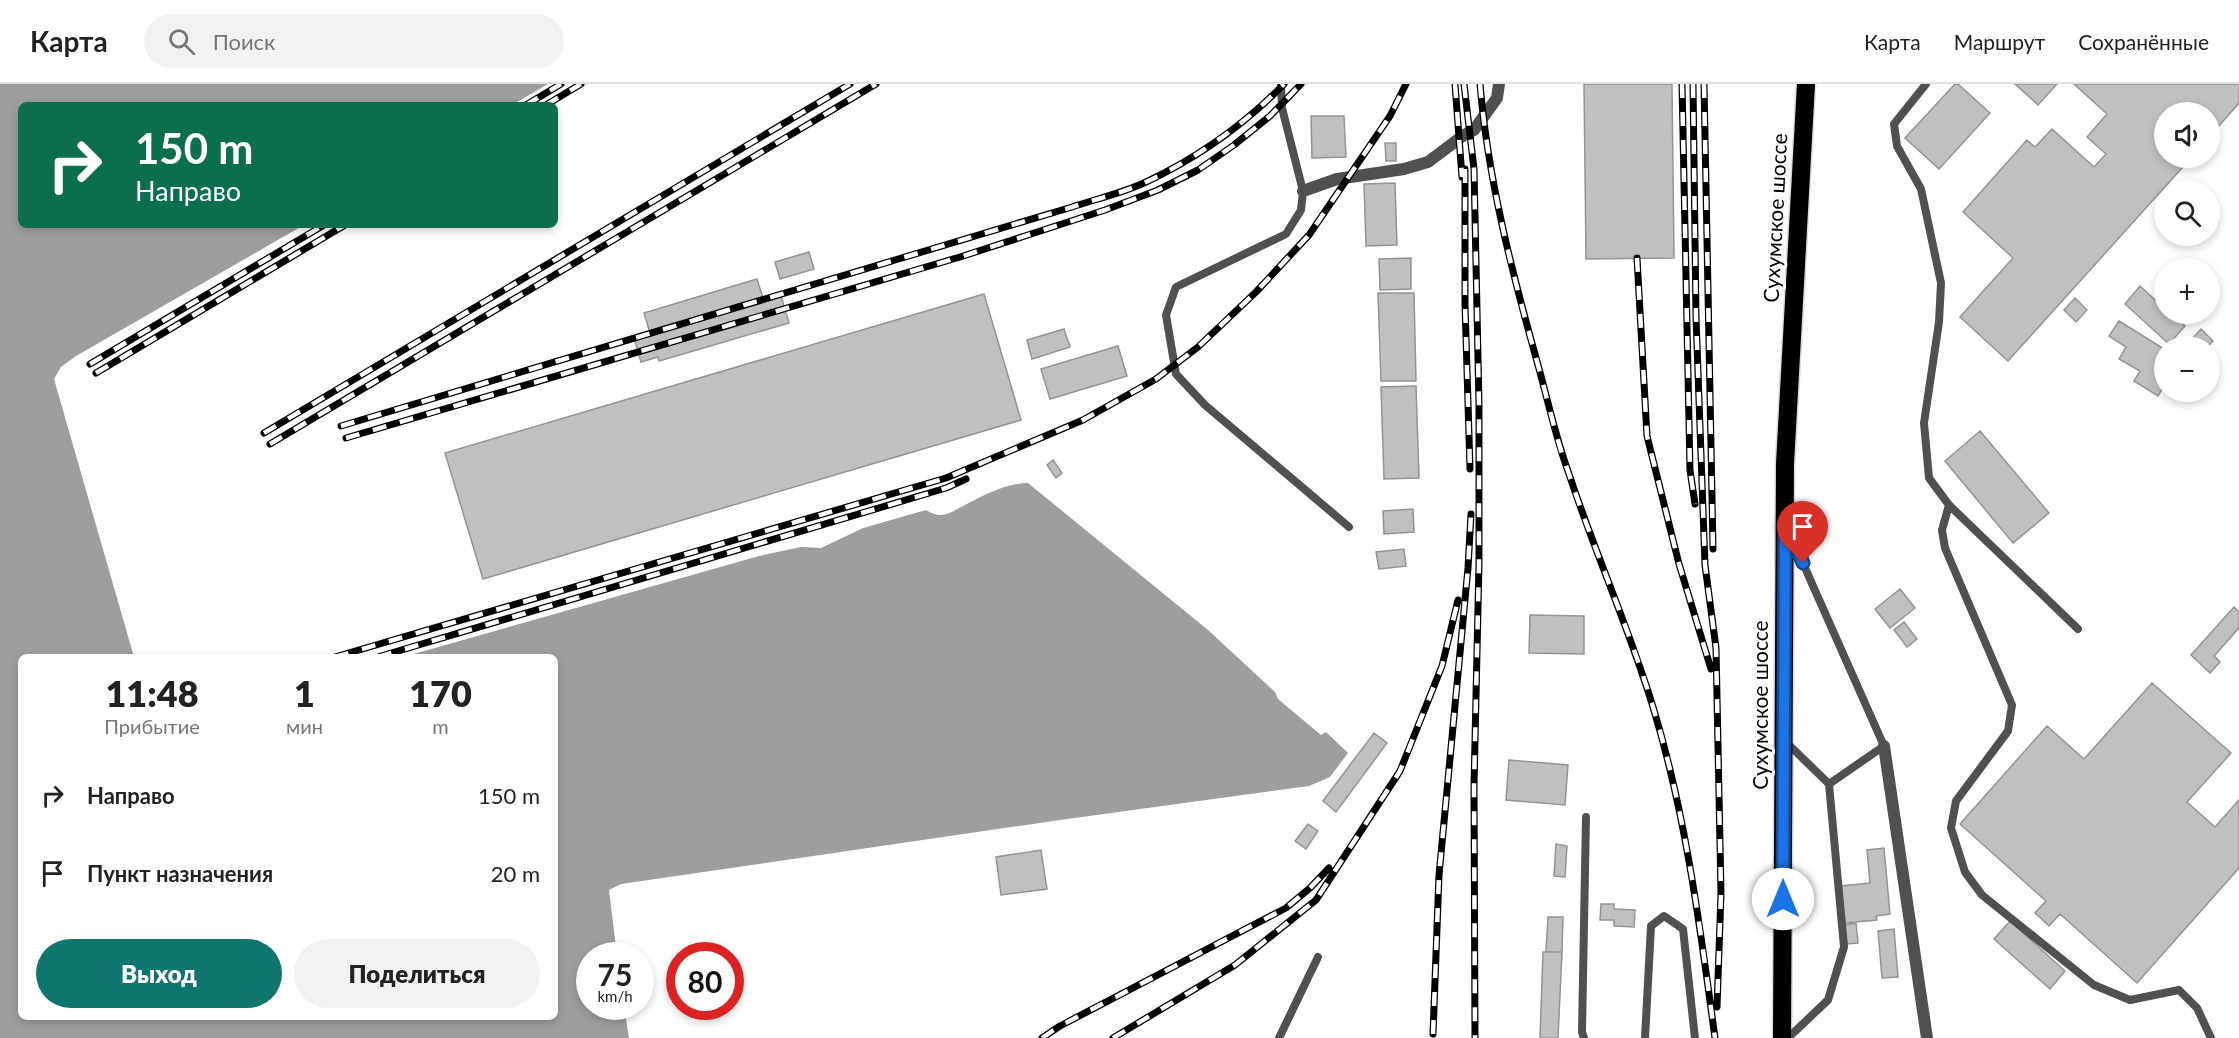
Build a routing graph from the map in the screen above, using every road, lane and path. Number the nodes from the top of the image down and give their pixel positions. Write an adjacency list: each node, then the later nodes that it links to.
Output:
1 (1281, 84): 5 (lane)
2 (1499, 84): 5 (street)
3 (1806, 84): 7 (highway, Сухумское шоссе)
4 (1926, 84): 6 (lane)
5 (1303, 191): 8 (lane)
6 (1949, 505): 9 (lane); 22 (lane)
7 (1785, 522): 10 (highway, Сухумское шоссе); 11 (lane)
8 (1349, 527)
9 (2078, 629)
10 (1784, 740): 12 (lane); 19 (highway, Сухумское шоссе)
11 (1884, 746): 12 (lane); 21 (street)
12 (1829, 784): 20 (lane)
13 (1586, 817): 16 (lane)
14 (1318, 957): 15 (lane)
15 (1279, 1038)
16 (1584, 1038)
17 (1645, 1038): 18 (lane)
18 (1695, 1038)
19 (1782, 1038)
20 (1788, 1038)
21 (1927, 1038)
22 (2211, 1038)

